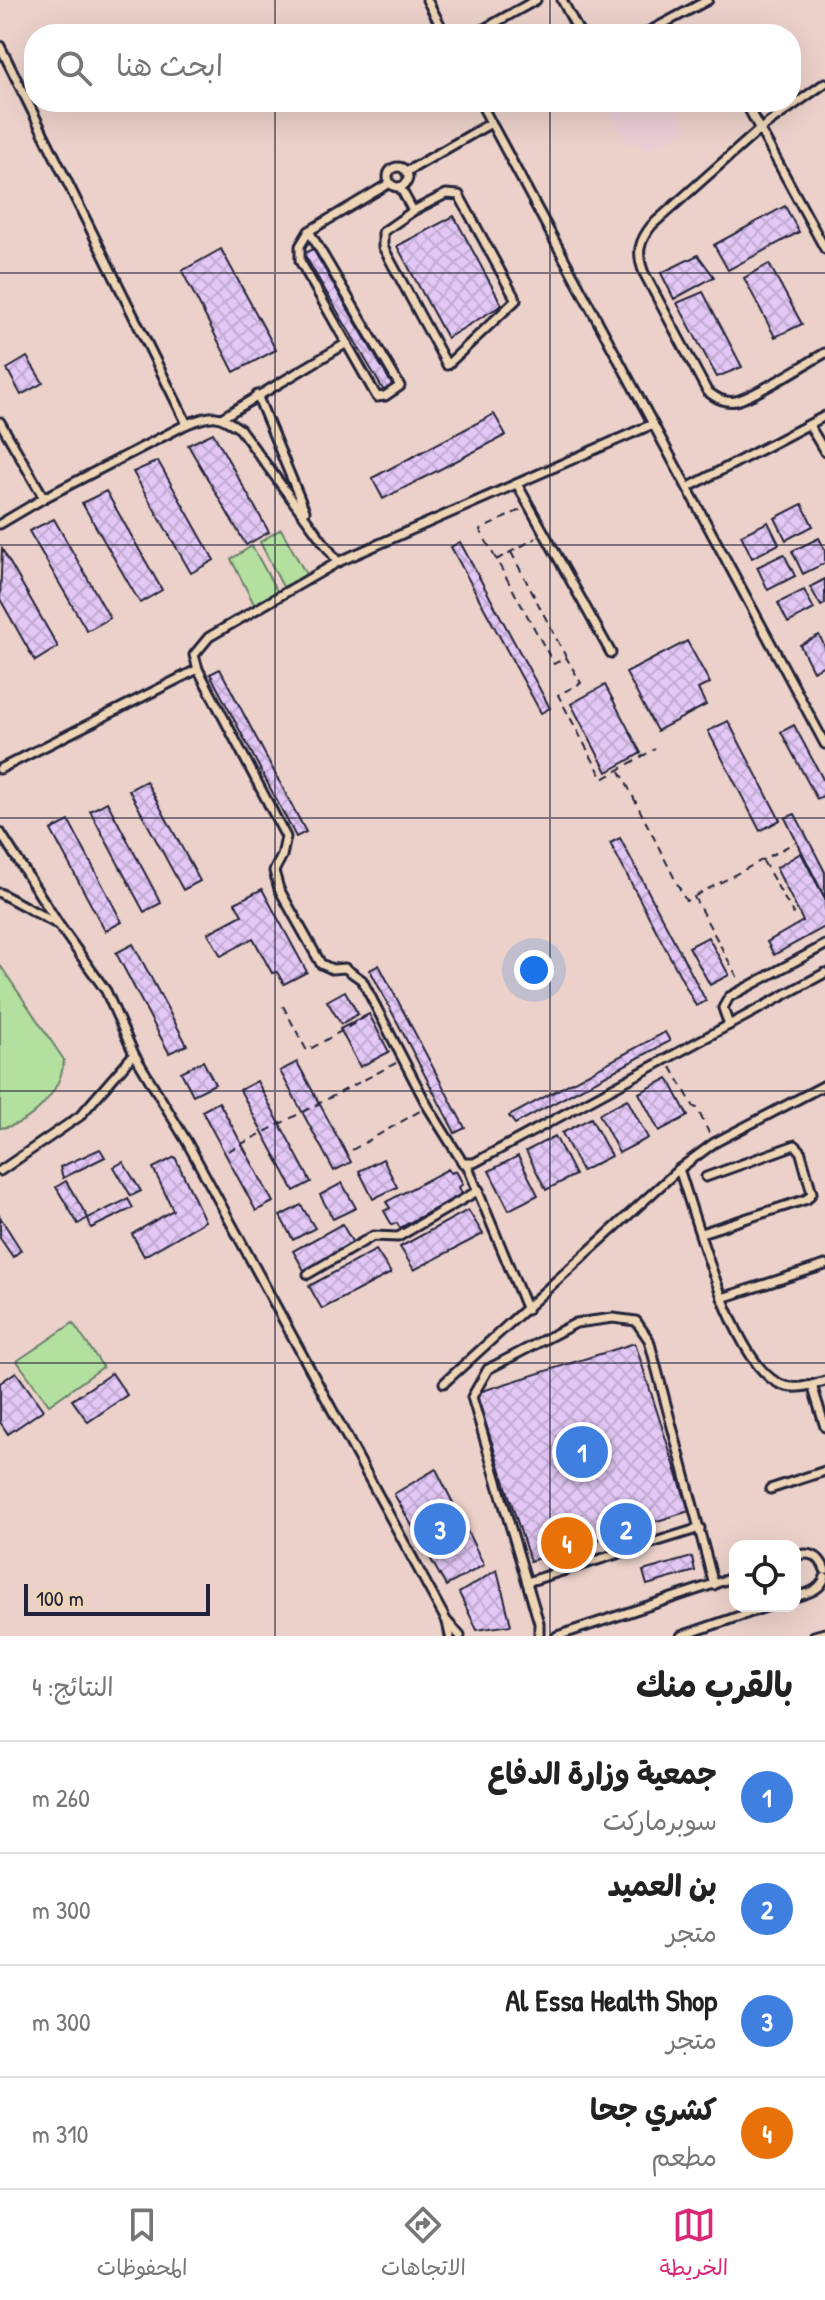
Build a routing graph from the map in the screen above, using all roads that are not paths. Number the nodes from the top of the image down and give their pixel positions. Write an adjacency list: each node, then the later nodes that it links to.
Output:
1 (427, 0): 5 (lane)
2 (536, 0): 6 (lane)
3 (562, 0): 7 (lane)
4 (708, 0): 8 (lane)
5 (440, 24)
6 (493, 24)
7 (575, 24)
8 (663, 24)
9 (0, 46): 11 (lane)
10 (825, 83): 12 (lane)
11 (24, 95)
12 (801, 100)
13 (33, 112): 31 (lane)
14 (485, 112): 17 (lane)
15 (751, 112): 18 (lane)
16 (784, 112): 18 (lane)
17 (491, 123): 19 (lane); 32 (lane)
18 (760, 129): 24 (lane); 26 (lane)
19 (406, 172): 20 (lane); 21 (lane)
20 (390, 183): 21 (lane); 23 (lane)
21 (400, 187): 22 (lane)
22 (413, 211): 22 (lane)
23 (309, 231): 25 (lane); 25 (lane)
24 (825, 249)
25 (347, 343): 27 (lane)
26 (825, 353)
27 (257, 395): 29 (lane); 39 (lane)
28 (825, 416): 33 (lane)
29 (223, 417): 31 (lane); 39 (lane)
30 (0, 422): 37 (lane)
31 (187, 424): 37 (lane)
32 (653, 424): 35 (lane); 36 (lane)
33 (809, 425): 34 (lane); 36 (lane)
34 (825, 452)
35 (517, 484): 40 (lane); 41 (lane)
36 (689, 487): 43 (lane)
37 (44, 498): 38 (lane)
38 (0, 524)
39 (310, 524): 40 (lane)
40 (338, 562): 42 (lane)
41 (611, 653)
42 (198, 669): 44 (lane); 53 (lane)
43 (825, 744)
44 (0, 769)
45 (0, 832): 47 (lane)
46 (0, 893): 47 (lane)
47 (59, 925): 51 (lane)
48 (825, 945): 50 (lane)
49 (825, 973): 50 (lane)
50 (729, 1025): 53 (lane)
51 (134, 1054): 55 (lane); 78 (lane)
52 (825, 1085): 54 (lane)
53 (467, 1165): 57 (lane)
54 (679, 1169): 58 (lane); 62 (lane)
55 (0, 1171)
56 (706, 1177): 58 (lane)
57 (479, 1190): 60 (lane); 62 (lane)
58 (701, 1233): 61 (lane)
59 (825, 1265): 61 (lane)
60 (308, 1274)
61 (722, 1298): 65 (lane)
62 (527, 1310): 64 (lane)
63 (825, 1381): 65 (lane)
64 (444, 1383)
65 (812, 1385): 66 (lane)
66 (825, 1427)
67 (825, 1471): 68 (lane)
68 (770, 1489)
69 (700, 1528): 74 (lane); 74 (lane); 75 (lane)
70 (801, 1555): 71 (lane)
71 (825, 1570)
72 (825, 1577): 76 (lane)
73 (729, 1579): 75 (lane)
74 (527, 1582): 82 (lane)
75 (714, 1585): 83 (lane)
76 (801, 1595)
77 (751, 1612): 84 (lane)
78 (446, 1620): 80 (lane); 81 (lane)
79 (825, 1633): 85 (lane)
80 (450, 1636)
81 (460, 1636)
82 (539, 1636)
83 (557, 1636)
84 (681, 1636)
85 (814, 1636)

